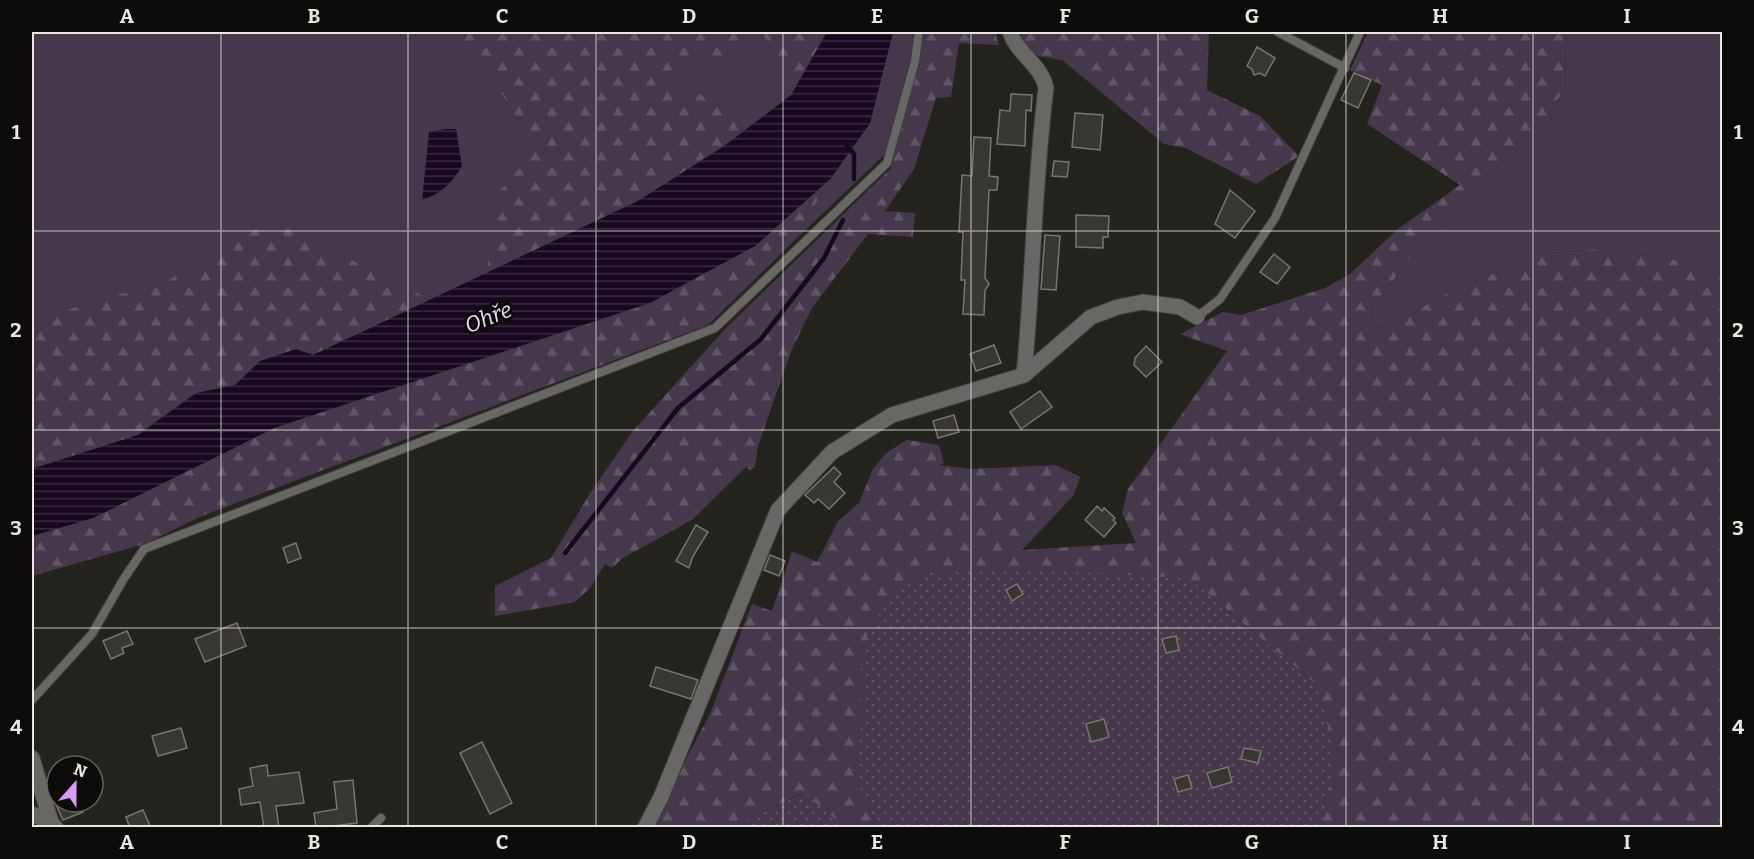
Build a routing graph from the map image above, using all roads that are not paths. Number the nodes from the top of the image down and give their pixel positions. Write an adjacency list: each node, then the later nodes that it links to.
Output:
1 (919, 32): 8 (lane)
2 (1010, 32): 7 (street)
3 (1278, 32): 5 (lane)
4 (1360, 32): 5 (lane)
5 (1345, 68): 6 (lane)
6 (1197, 317): 7 (street)
7 (1024, 375): 14 (street)
8 (32, 700)
9 (32, 758): 12 (street)
10 (32, 814): 12 (street)
11 (381, 818): 13 (lane)
12 (53, 825)
13 (371, 828)
14 (645, 828)

